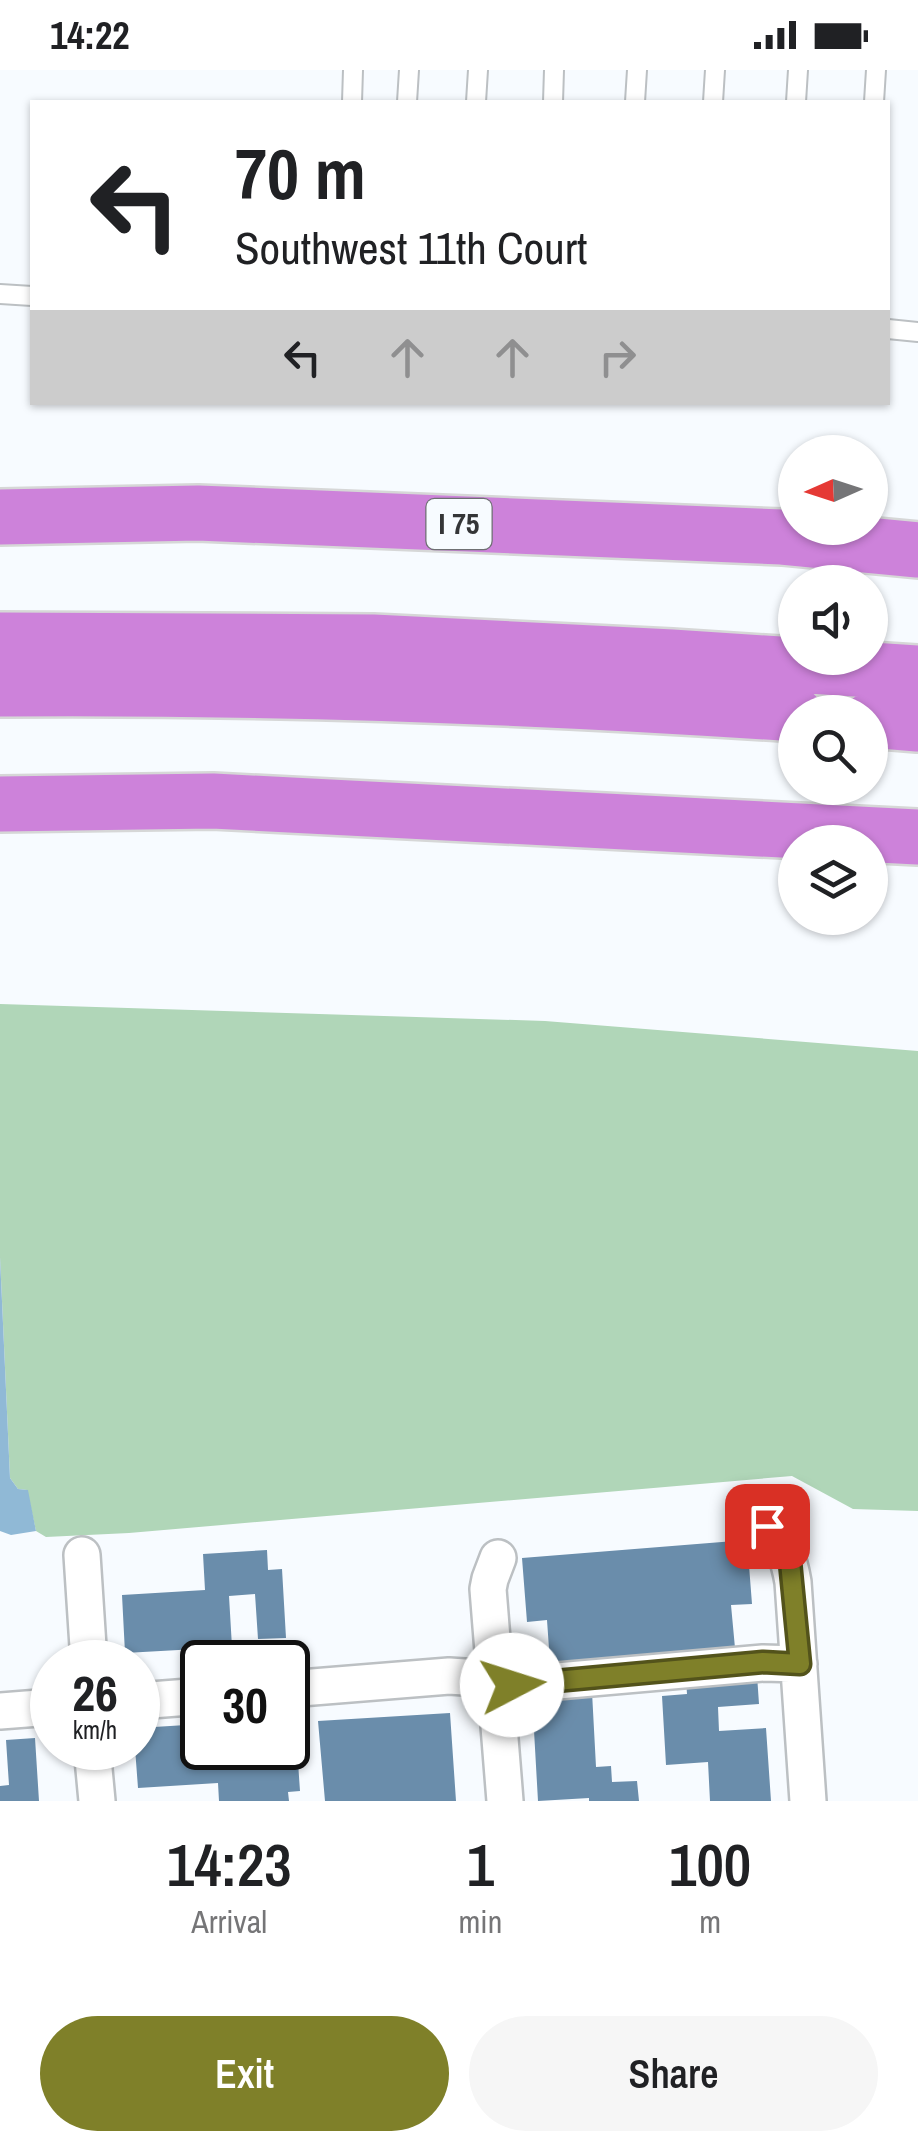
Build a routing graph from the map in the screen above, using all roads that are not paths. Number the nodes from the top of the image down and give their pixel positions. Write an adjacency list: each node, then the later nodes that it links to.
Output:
1 (353, 70): 9 (lane)
2 (409, 70): 10 (lane)
3 (478, 70): 11 (lane)
4 (554, 70): 12 (lane)
5 (637, 70): 13 (lane)
6 (715, 70): 14 (lane)
7 (798, 70): 15 (lane)
8 (876, 70): 16 (lane)
9 (352, 100)
10 (407, 100)
11 (476, 100)
12 (553, 100)
13 (636, 100)
14 (714, 100)
15 (796, 100)
16 (874, 100)
17 (0, 294): 18 (lane)
18 (30, 296)
19 (890, 329): 20 (lane)
20 (918, 332)
21 (0, 517): 22 (highway, I 75)
22 (918, 550)
23 (0, 640): 24 (highway)
24 (918, 674)
25 (0, 689): 26 (highway)
26 (778, 713)
27 (888, 722): 28 (highway)
28 (918, 724)
29 (0, 804): 30 (highway)
30 (918, 837)
31 (767, 1526): 35 (street)
32 (82, 1555): 34 (street)
33 (498, 1558): 36 (street)
34 (88, 1640)
35 (800, 1664): 36 (street); 43 (street)
36 (495, 1679): 37 (street); 42 (street)
37 (310, 1687)
38 (30, 1709): 39 (street)
39 (0, 1711)
40 (94, 1770): 41 (street)
41 (97, 1801)
42 (506, 1801)
43 (808, 1801)

